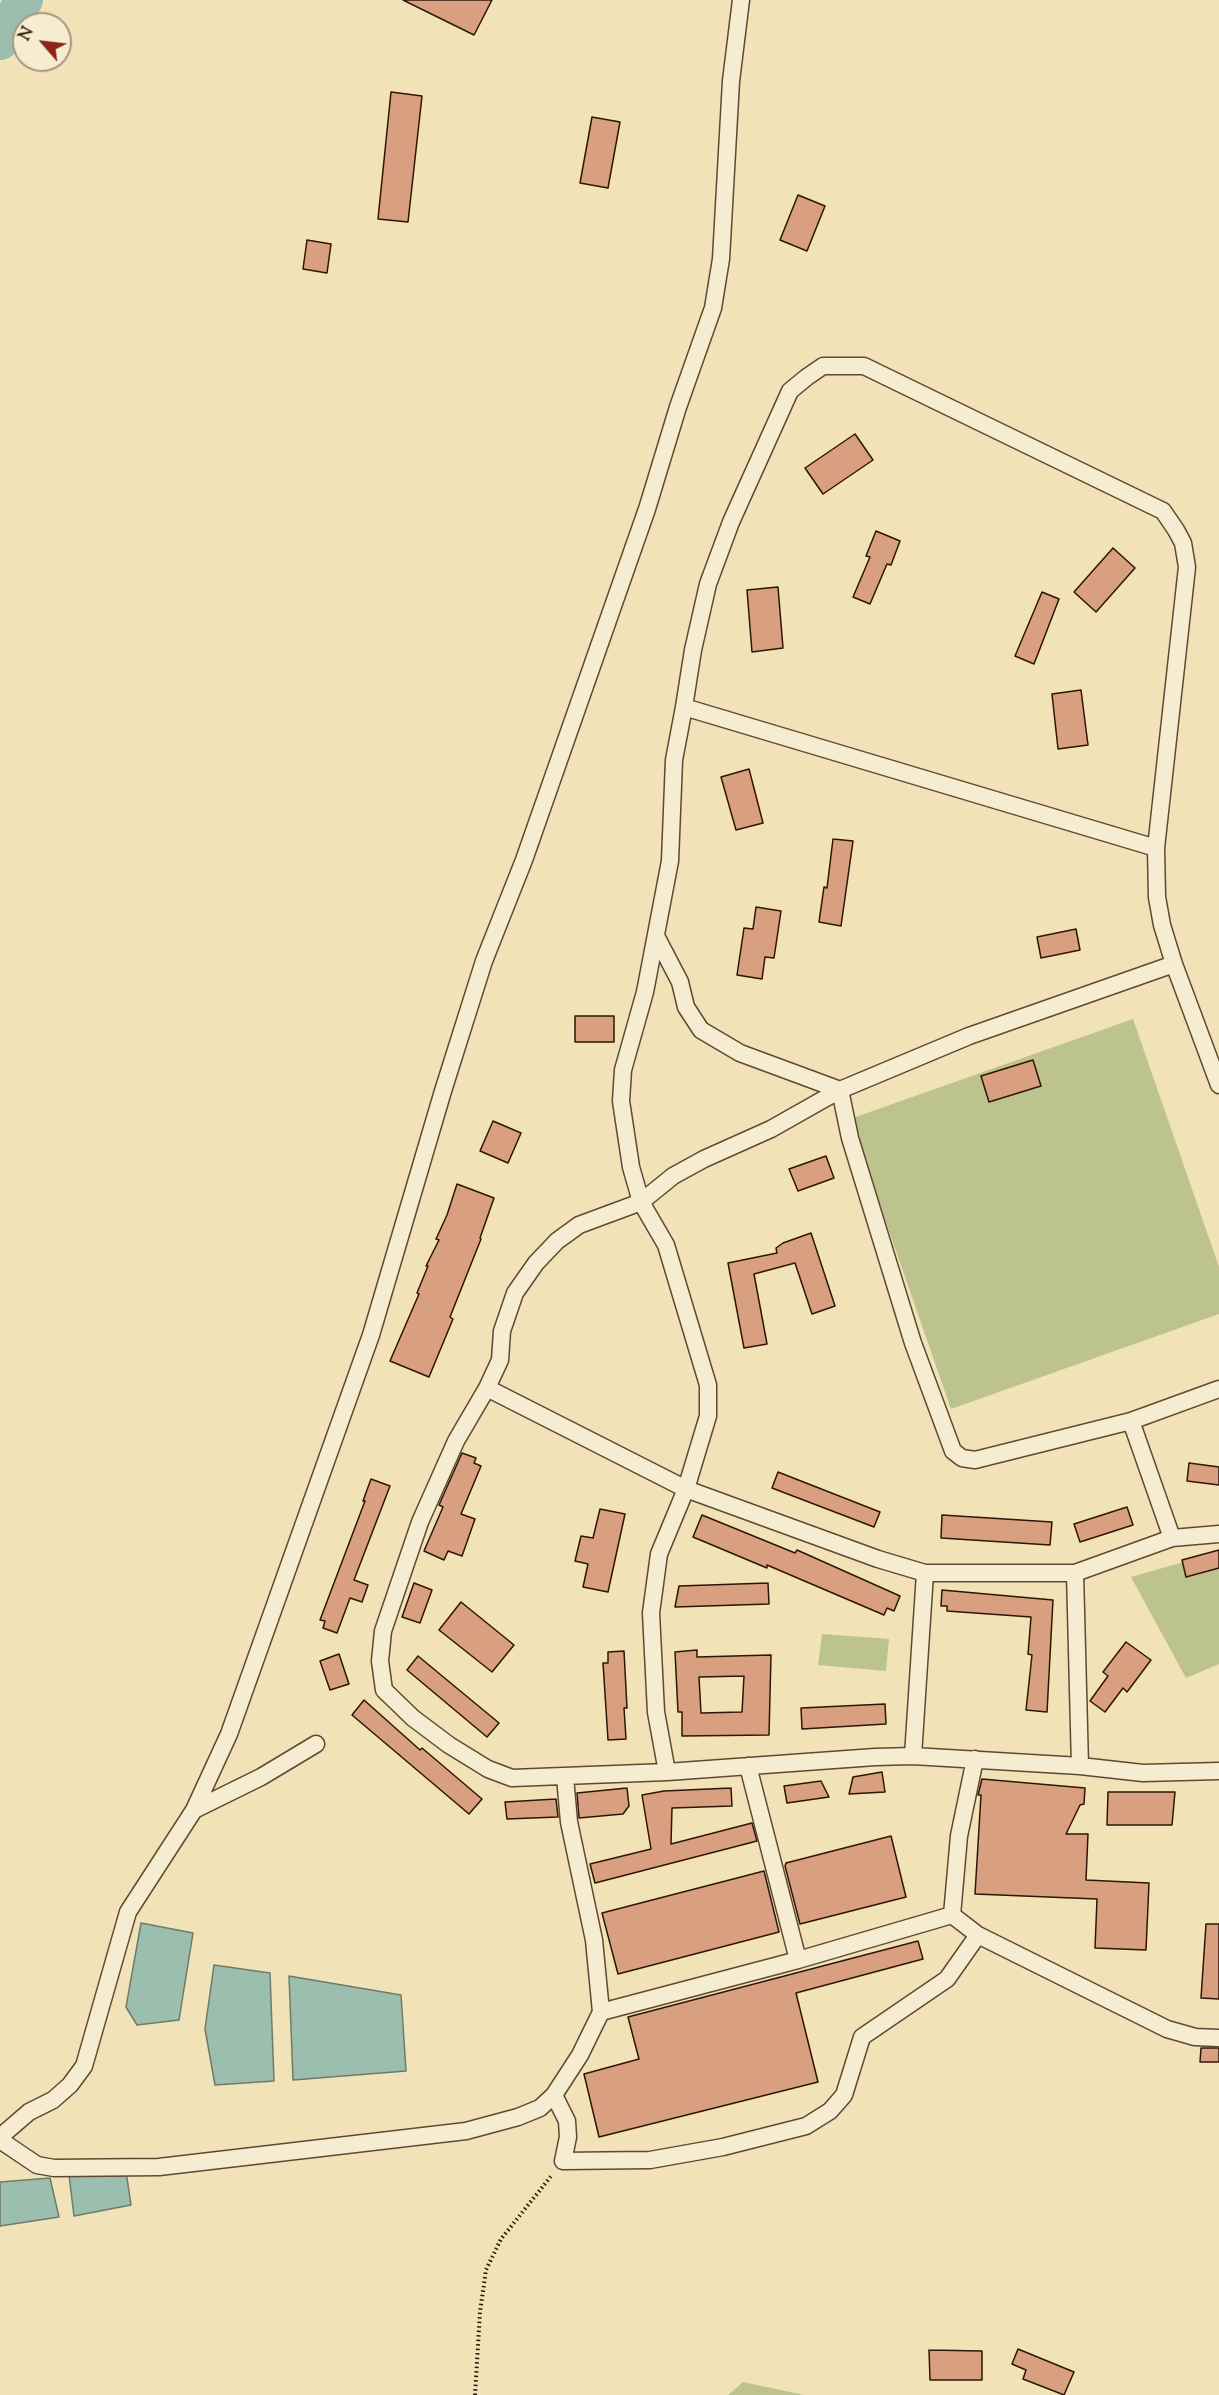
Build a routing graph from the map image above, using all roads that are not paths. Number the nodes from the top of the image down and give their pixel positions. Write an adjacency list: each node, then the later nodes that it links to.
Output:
1 (741, 0): 25 (street)
2 (684, 707): 3 (street); 3 (street); 4 (street)
3 (1156, 848): 5 (street)
4 (656, 936): 7 (street); 8 (street)
5 (1174, 964): 6 (street); 7 (street)
6 (1219, 1085)
7 (840, 1090): 8 (street); 11 (street)
8 (641, 1202): 9 (street); 12 (street)
9 (488, 1388): 12 (street); 24 (street)
10 (1219, 1389): 11 (street)
11 (1131, 1421): 14 (street)
12 (686, 1489): 15 (street); 22 (street)
13 (1219, 1534): 14 (street)
14 (1172, 1538): 16 (street)
15 (926, 1573): 16 (street); 18 (street)
16 (1075, 1573): 21 (street)
17 (316, 1744): 25 (street)
18 (913, 1756): 19 (street); 20 (street)
19 (975, 1759): 21 (street); 26 (street)
20 (748, 1766): 22 (street); 28 (street)
21 (1080, 1766): 23 (street)
22 (667, 1772): 24 (street)
23 (1219, 1772)
24 (565, 1777): 29 (street)
25 (194, 1810): 32 (street)
26 (952, 1915): 27 (street); 28 (street)
27 (978, 1935): 30 (street); 31 (street)
28 (798, 1960): 29 (street)
29 (601, 2012): 31 (street)
30 (1219, 2038)
31 (554, 2095): 32 (street)
32 (0, 2138)

